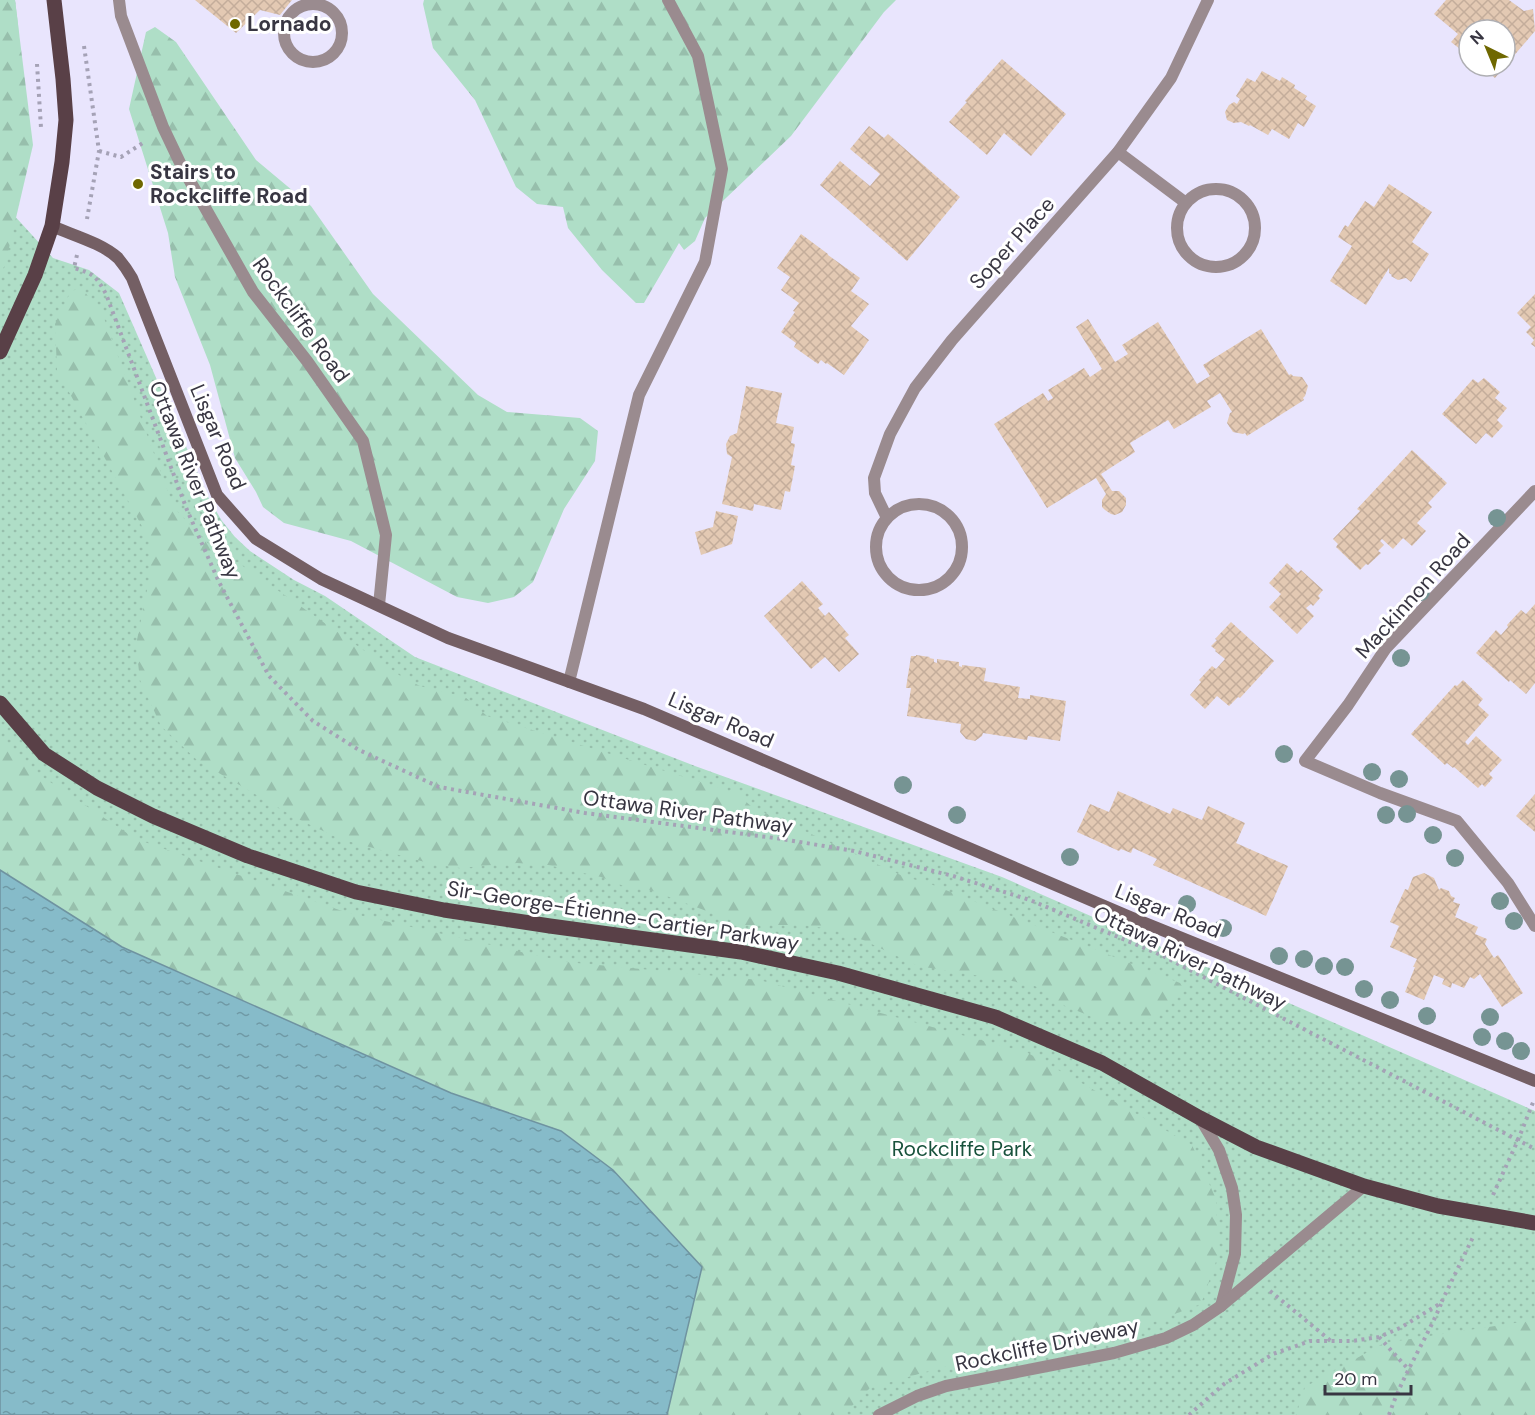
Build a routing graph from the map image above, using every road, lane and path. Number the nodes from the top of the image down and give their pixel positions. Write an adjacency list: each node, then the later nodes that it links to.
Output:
1 (54, 0): 14 (main road)
2 (119, 0): 8 (street, Rockcliffe Road)
3 (668, 0): 20 (street)
4 (1208, 0): 11 (street, Soper Place)
5 (327, 4): 5 (street)
6 (83, 40): 10 (path)
7 (36, 54): 9 (path)
8 (163, 127): 10 (path); 19 (street, Rockcliffe Road)
9 (42, 129)
10 (99, 151): 13 (path)
11 (1118, 152): 12 (street); 18 (street, Soper Place)
12 (1186, 203): 12 (street)
13 (87, 218)
14 (52, 226): 16 (main road); 19 (street, Lisgar Road)
15 (74, 268): 26 (path, Ottawa River Pathway)
16 (0, 352)
17 (1535, 491): 22 (street, Mackinnon Road)
18 (887, 518): 18 (street)
19 (379, 605): 20 (street, Lisgar Road)
20 (569, 682): 23 (street, Lisgar Road)
21 (0, 703): 25 (main road, Sir-George-Étienne-Cartier Parkway)
22 (1535, 926)
23 (1535, 1081)
24 (1535, 1097): 26 (path)
25 (1200, 1118): 28 (main road, Sir-George-Étienne-Cartier Parkway); 34 (street)
26 (1518, 1140): 27 (path, Ottawa River Pathway); 29 (path)
27 (1535, 1149)
28 (1364, 1186): 30 (main road, Sir-George-Étienne-Cartier Parkway); 32 (street, Rockcliffe Driveway)
29 (1493, 1195)
30 (1535, 1222)
31 (1475, 1233): 33 (path)
32 (1255, 1278): 34 (street, Rockcliffe Driveway); 36 (path)
33 (1441, 1303): 35 (path); 37 (path)
34 (1221, 1306): 38 (street, Rockcliffe Driveway)
35 (1379, 1337): 36 (path); 37 (path)
36 (1332, 1342): 39 (path)
37 (1409, 1370): 40 (path)
38 (879, 1415)
39 (1189, 1415)
40 (1389, 1415)

